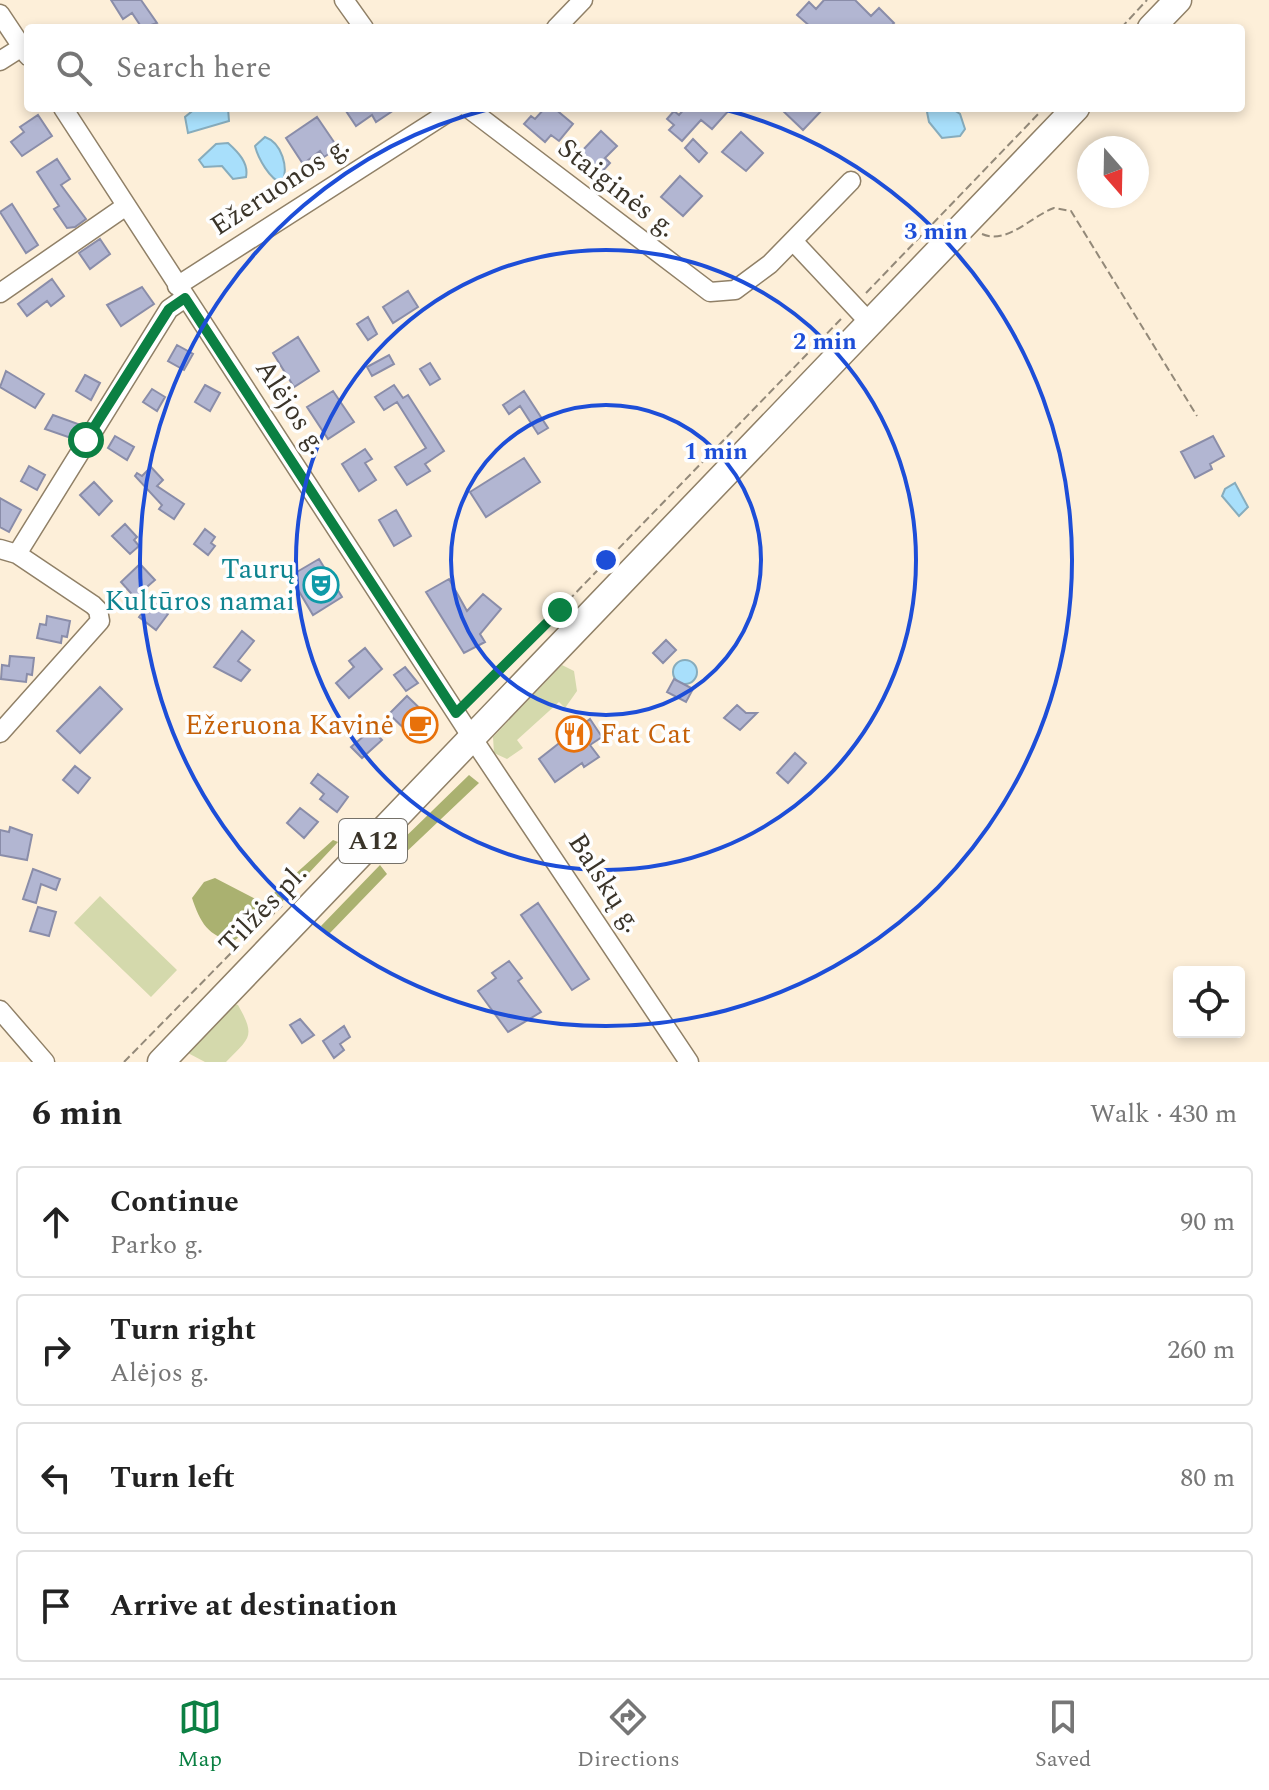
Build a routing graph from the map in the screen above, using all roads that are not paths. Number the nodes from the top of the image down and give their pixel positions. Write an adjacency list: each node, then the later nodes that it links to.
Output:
1 (344, 0): 5 (street)
2 (583, 0): 6 (street)
3 (1178, 0): 7 (highway)
4 (0, 14): 8 (street)
5 (361, 24)
6 (560, 24)
7 (1155, 24)
8 (24, 50)
9 (24, 51): 10 (street)
10 (0, 61)
11 (66, 112): 16 (street, Alėjos g.)
12 (473, 112): 17 (street, Staiginės g.)
13 (1072, 112): 20 (highway, Tilžės pl. / A12)
14 (425, 115): 18 (street, Ežeruonos g.)
15 (851, 181): 17 (street)
16 (126, 206): 18 (street, Alėjos g.); 19 (street)
17 (793, 241): 20 (street)
18 (181, 292): 21 (street, Ežeruonos g.); 23 (street, Alėjos g.)
19 (0, 293)
20 (862, 314): 23 (highway, Tilžės pl. / A12)
21 (8, 551): 22 (street)
22 (0, 733)
23 (471, 736): 26 (highway, Tilžės pl. / A12); 27 (street, Balskų g.)
24 (0, 1010): 25 (street)
25 (45, 1062)
26 (161, 1062)
27 (689, 1062)

